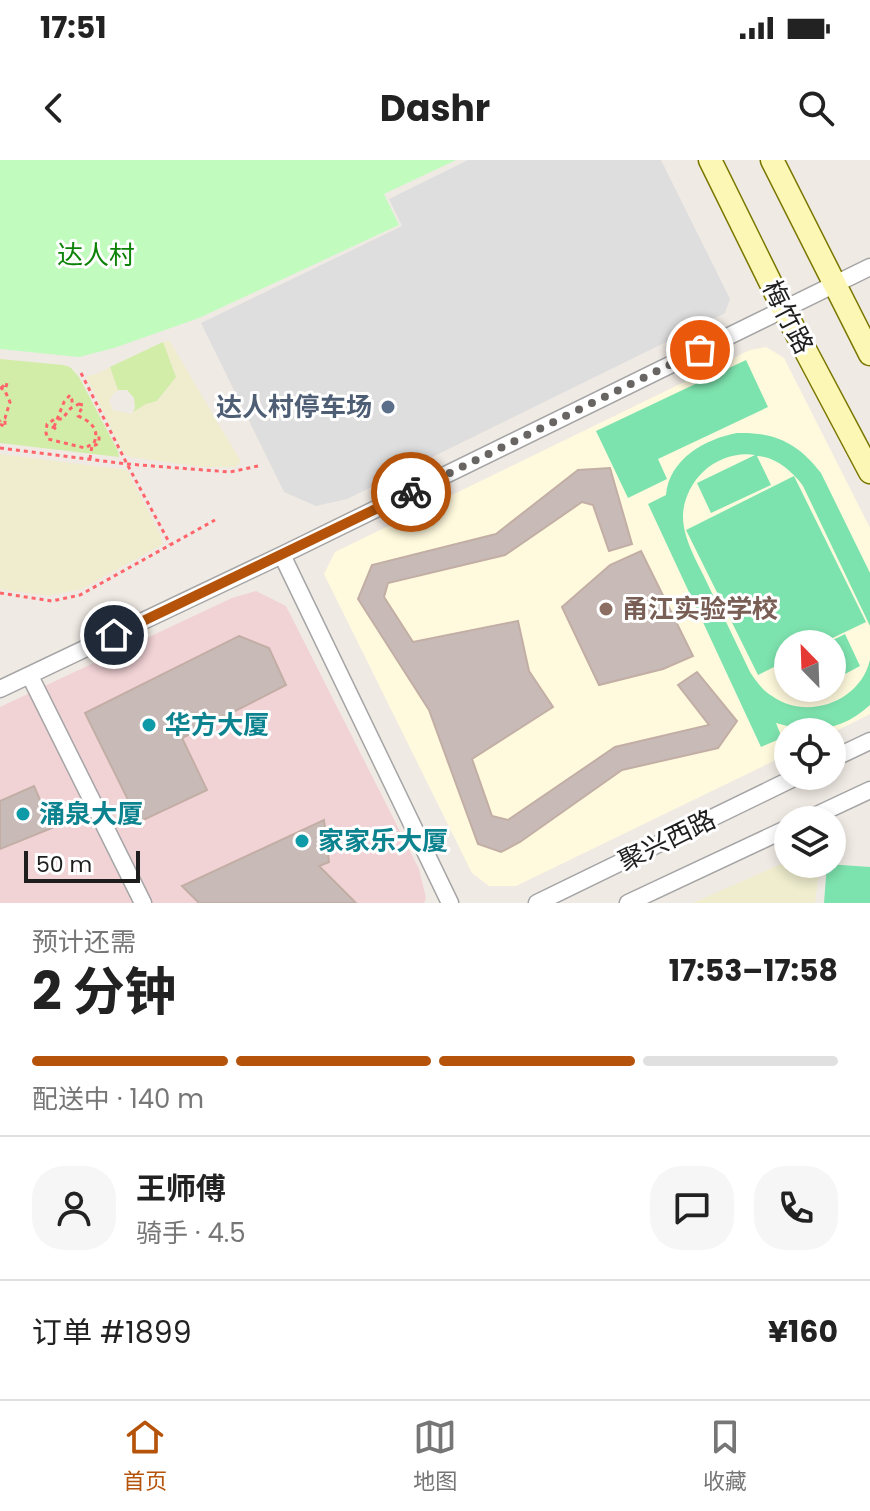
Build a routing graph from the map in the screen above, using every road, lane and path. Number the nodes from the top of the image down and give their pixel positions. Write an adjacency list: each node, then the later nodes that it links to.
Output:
1 (710, 160): 5 (main road, 梅竹路)
2 (772, 160): 4 (main road)
3 (870, 267): 4 (street)
4 (834, 285): 5 (street); 6 (main road)
5 (784, 310): 21 (main road, 梅竹路); 24 (street)
6 (870, 354)
7 (81, 373): 19 (path)
8 (3, 390): 9 (path); 12 (path)
9 (0, 399)
10 (71, 408): 13 (path); 13 (path); 16 (path)
11 (0, 412): 12 (path)
12 (6, 417): 14 (path)
13 (56, 419): 15 (path); 16 (path)
14 (0, 423)
15 (54, 427)
16 (92, 445): 18 (path)
17 (0, 448): 18 (path)
18 (90, 459): 19 (path)
19 (127, 464): 20 (path); 23 (path)
20 (258, 466)
21 (870, 472)
22 (215, 520): 23 (path)
23 (170, 545): 25 (path)
24 (282, 555): 26 (street); 35 (street)
25 (0, 593)
26 (30, 676): 27 (street); 34 (street)
27 (0, 689)
28 (870, 741): 29 (street)
29 (846, 752)
30 (774, 788): 36 (street, 聚兴西路)
31 (870, 790): 32 (street)
32 (836, 806)
33 (774, 835): 37 (street)
34 (143, 903)
35 (450, 903)
36 (537, 903)
37 (628, 903)

